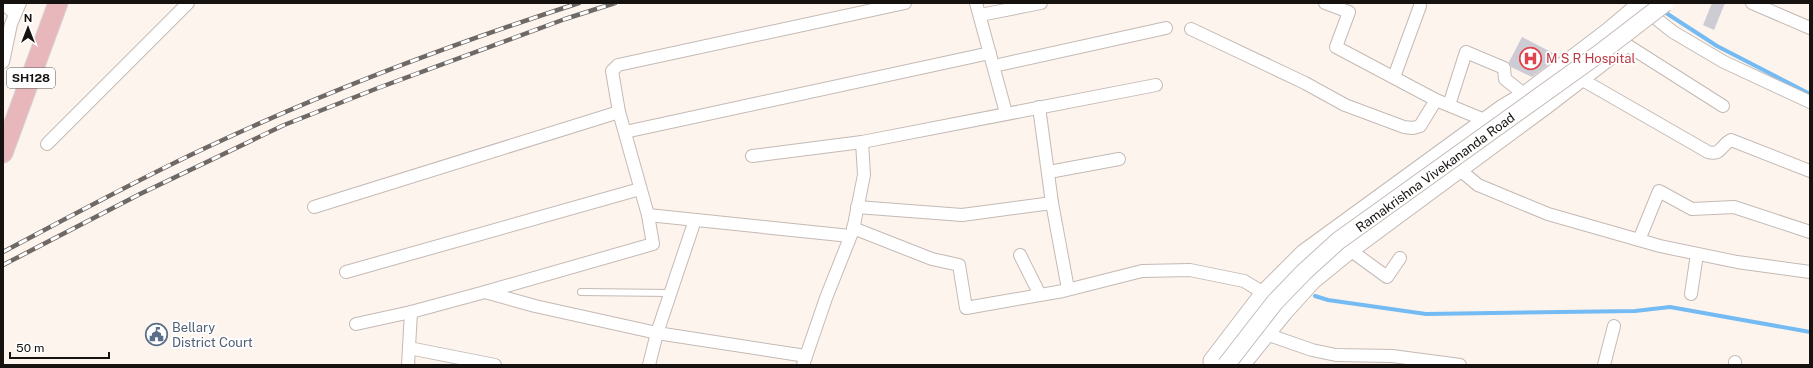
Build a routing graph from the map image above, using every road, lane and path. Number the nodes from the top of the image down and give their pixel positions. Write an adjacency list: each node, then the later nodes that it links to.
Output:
1 (3, 3): 13 (street)
2 (58, 3): 38 (main road, SH128)
3 (188, 3): 37 (street)
4 (905, 3): 32 (street)
5 (976, 3): 12 (street)
6 (1041, 3): 12 (street)
7 (1325, 3): 23 (street)
8 (1665, 3): 79 (main road, Ramakrishna Vivekananda Road, bridge)
9 (1752, 3): 15 (street)
10 (1640, 4): 17 (main road); 18 (main road); 28 (street)
11 (1420, 6): 23 (street)
12 (980, 15): 19 (street)
13 (12, 16): 20 (street)
14 (1166, 28): 21 (street)
15 (1810, 28)
16 (1191, 29): 27 (street)
17 (1609, 31): 18 (street); 22 (main road)
18 (1624, 45): 24 (main road); 30 (street)
19 (990, 53): 21 (street); 35 (street)
20 (3, 62)
21 (994, 66): 33 (street)
22 (1562, 66): 24 (street); 26 (main road)
23 (1394, 77): 27 (street)
24 (1581, 79): 42 (main road); 43 (street)
25 (1156, 85): 31 (street)
26 (1525, 95): 29 (street); 34 (main road)
27 (1436, 100): 29 (street)
28 (1810, 102)
29 (1449, 105): 34 (street)
30 (1723, 106)
31 (1039, 107): 33 (street); 44 (street)
32 (619, 112): 35 (street); 47 (street)
33 (1006, 114): 36 (street)
34 (1487, 121): 39 (main road)
35 (625, 132): 45 (street)
36 (862, 142): 40 (street); 48 (street)
37 (48, 144)
38 (3, 153)
39 (1441, 154): 42 (street); 64 (main road)
40 (752, 156)
41 (1119, 159): 44 (street)
42 (1460, 170): 53 (street); 54 (main road)
43 (1810, 171)
44 (1049, 172): 46 (street)
45 (640, 189): 49 (street); 58 (street)
46 (1052, 203): 48 (street); 60 (street)
47 (314, 207)
48 (857, 207): 51 (street)
49 (648, 215): 50 (street); 61 (street)
50 (695, 220): 51 (street); 63 (street)
51 (852, 232): 66 (street); 73 (street)
52 (1810, 232): 53 (street)
53 (1639, 240): 55 (street)
54 (1350, 250): 57 (street); 71 (main road)
55 (1697, 254): 59 (street); 65 (street)
56 (1020, 255): 66 (street)
57 (1400, 258)
58 (346, 272)
59 (1810, 272)
60 (1068, 289): 64 (street); 66 (street)
61 (485, 292): 67 (street); 70 (street)
62 (581, 292): 63 (lane)
63 (670, 293): 70 (street)
64 (1264, 293): 78 (main road)
65 (1691, 294)
66 (1040, 295)
67 (411, 312): 68 (street); 72 (street)
68 (356, 324)
69 (1614, 326): 82 (street)
70 (657, 333): 73 (street); 77 (street)
71 (1266, 334): 74 (street); 80 (main road)
72 (409, 348): 75 (street); 76 (street)
73 (805, 361)
74 (1429, 363): 81 (street)
75 (408, 365)
76 (495, 365)
77 (649, 365)
78 (1213, 365)
79 (1226, 365)
80 (1241, 365)
81 (1460, 365)
82 (1604, 365)

